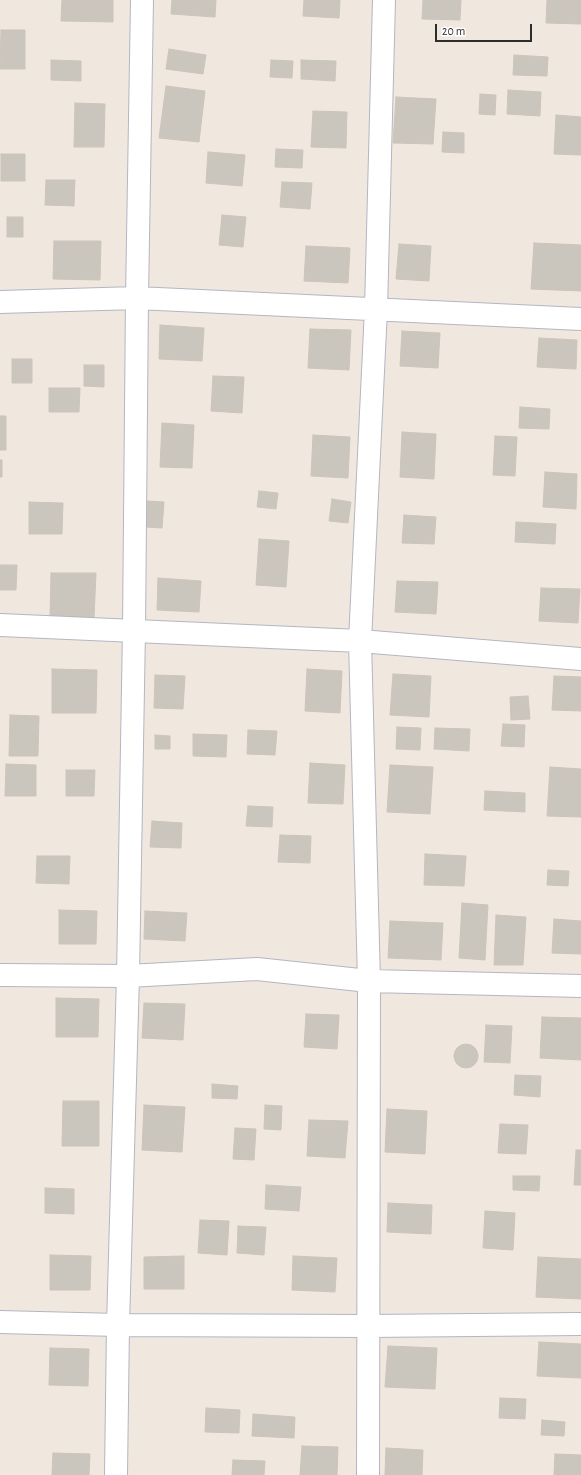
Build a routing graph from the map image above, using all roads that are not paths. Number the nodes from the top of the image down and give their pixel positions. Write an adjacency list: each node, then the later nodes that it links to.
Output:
1 (142, 0): 3 (street)
2 (384, 0): 5 (street)
3 (137, 298): 4 (street); 5 (street); 8 (street)
4 (0, 302)
5 (376, 309): 6 (street); 9 (street)
6 (581, 319)
7 (0, 625): 8 (street)
8 (134, 630): 9 (street); 12 (street)
9 (360, 641): 10 (street); 13 (street)
10 (581, 659)
11 (0, 975): 12 (street)
12 (128, 976): 13 (street); 17 (street)
13 (369, 981): 14 (street); 18 (street)
14 (581, 986)
15 (0, 1322): 17 (street)
16 (581, 1324): 18 (street)
17 (118, 1325): 18 (street); 19 (street)
18 (368, 1326): 20 (street)
19 (116, 1475)
20 (368, 1475)

